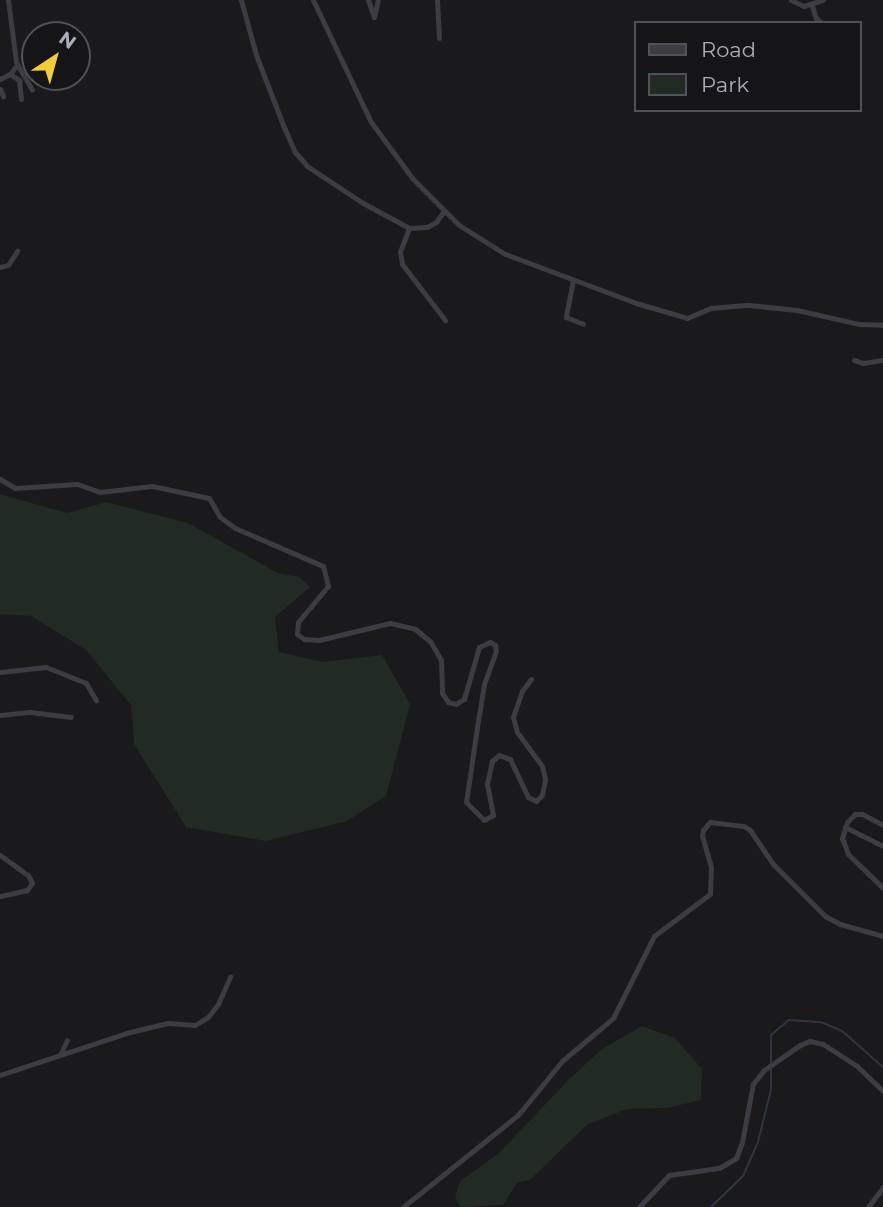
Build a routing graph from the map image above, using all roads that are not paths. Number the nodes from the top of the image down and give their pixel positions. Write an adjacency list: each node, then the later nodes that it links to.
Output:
1 (8, 0): 12 (street)
2 (241, 0): 20 (street)
3 (313, 0): 19 (street)
4 (368, 0): 5 (street)
5 (377, 0)
6 (437, 0): 11 (street)
7 (791, 0): 9 (street)
8 (823, 0): 9 (street)
9 (811, 6): 10 (street)
10 (820, 21)
11 (439, 38)
12 (18, 65): 13 (street); 14 (street)
13 (21, 70)
14 (10, 74): 15 (street); 18 (street)
15 (0, 79)
16 (0, 89): 17 (street)
17 (3, 96)
18 (21, 99)
19 (444, 211): 20 (street); 23 (street)
20 (409, 228): 24 (street)
21 (17, 251): 22 (street)
22 (0, 267)
23 (573, 280): 25 (street); 26 (street)
24 (445, 320)
25 (583, 324)
26 (883, 325)
27 (854, 360): 28 (street)
28 (883, 360)
29 (0, 479): 31 (street)
30 (0, 673): 32 (street)
31 (531, 679)
32 (96, 700)
33 (0, 715): 34 (street)
34 (71, 717)
35 (883, 825): 36 (street)
36 (845, 827): 37 (street); 39 (street)
37 (883, 846)
38 (0, 855): 40 (street)
39 (883, 888)
40 (0, 896)
41 (883, 936): 48 (street)
42 (230, 978): 44 (street)
43 (67, 1040): 44 (street)
44 (55, 1058): 45 (street)
45 (0, 1076)
46 (883, 1091): 49 (street)
47 (883, 1187): 50 (street)
48 (404, 1207)
49 (639, 1207)
50 (869, 1207)

